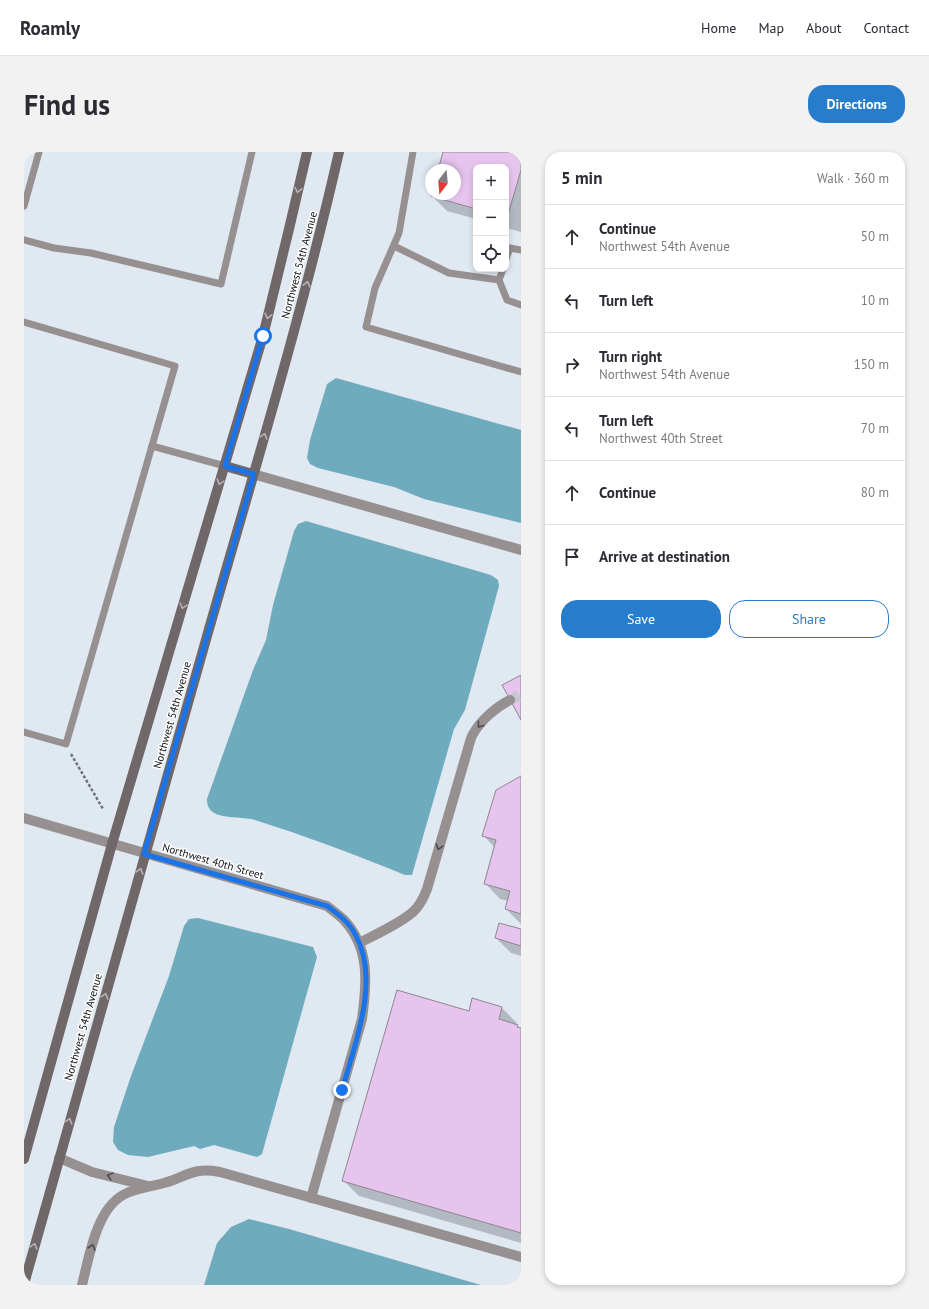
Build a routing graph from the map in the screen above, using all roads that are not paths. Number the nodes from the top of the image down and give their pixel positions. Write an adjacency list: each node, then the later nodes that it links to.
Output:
1 (39, 152): 6 (lane)
2 (252, 152): 7 (lane)
3 (307, 152): 17 (street, Northwest 54th Avenue, one-way to 17)
4 (339, 152): 18 (street, Northwest 54th Avenue, one-way to 4)
5 (413, 152): 8 (lane)
6 (24, 206)
7 (24, 240)
8 (394, 246): 12 (lane); 15 (lane)
9 (521, 250): 10 (lane)
10 (509, 251)
11 (502, 272): 12 (lane)
12 (499, 280): 13 (lane)
13 (521, 305)
14 (24, 322): 16 (lane)
15 (521, 372)
16 (152, 446): 17 (lane); 21 (lane)
17 (225, 466): 18 (street); 23 (street, Northwest 54th Avenue, one-way to 23)
18 (254, 474): 19 (street); 24 (street, Northwest 54th Avenue)
19 (521, 550)
20 (510, 700): 25 (street, one-way to 25)
21 (24, 732)
22 (24, 818): 23 (street, Northwest 40th Street)
23 (112, 844): 24 (street, Northwest 40th Street); 27 (street, Northwest 54th Avenue)
24 (144, 854): 25 (street, Northwest 40th Street); 26 (street, Northwest 54th Avenue, one-way to 24)
25 (359, 943): 29 (street)
26 (59, 1158): 28 (street, one-way to 26); 31 (street, Northwest 54th Avenue, one-way to 26)
27 (24, 1159)
28 (148, 1186): 29 (street); 32 (street, one-way to 28)
29 (311, 1198): 30 (street)
30 (521, 1257)
31 (24, 1284)
32 (82, 1285)

